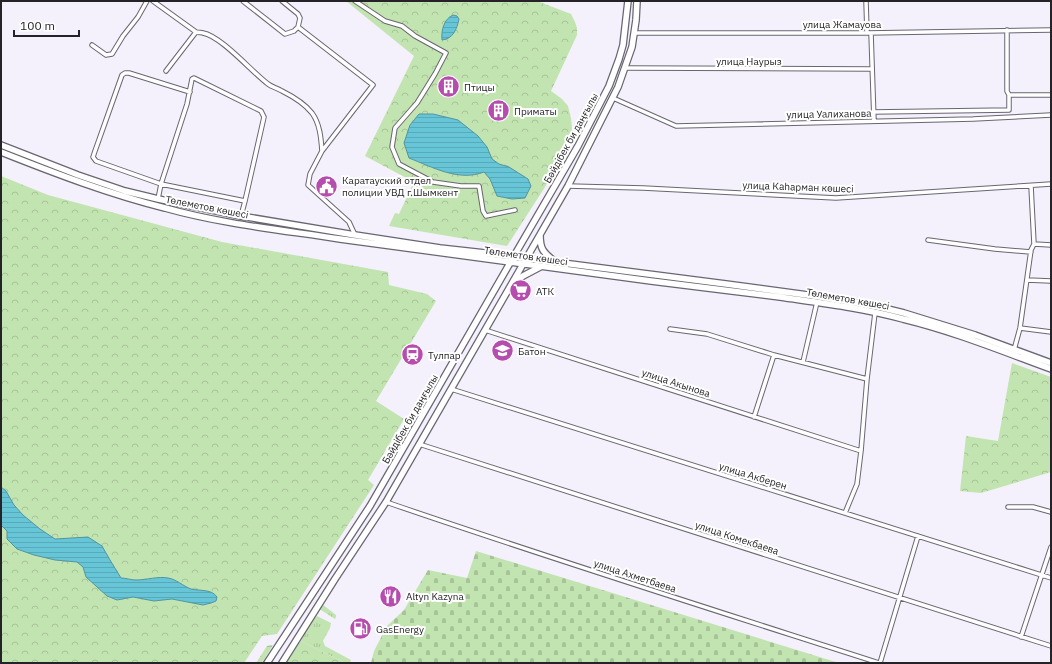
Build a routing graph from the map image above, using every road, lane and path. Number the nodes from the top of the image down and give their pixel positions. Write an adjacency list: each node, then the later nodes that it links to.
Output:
1 (147, 1): 15 (street)
2 (153, 1): 12 (street)
3 (243, 1): 9 (street)
4 (282, 1): 9 (street)
5 (355, 1): 35 (street)
6 (628, 1): 43 (main road, Бәйдібек би даңғылы)
7 (638, 1): 13 (main road, Бәйдібек би даңғылы)
8 (866, 1): 14 (street)
9 (298, 27): 27 (street)
10 (1007, 30): 11 (street, улица Жамауова); 14 (street, улица Жамауова); 21 (street)
11 (1051, 30)
12 (196, 32): 18 (street); 27 (street)
13 (634, 33): 14 (street, улица Жамауова); 16 (main road, Бәйдібек би даңғылы)
14 (869, 33): 17 (street)
15 (92, 45)
16 (625, 68): 17 (street, улица Наурыз); 22 (main road, Бәйдібек би даңғылы)
17 (872, 69): 23 (street)
18 (166, 71)
19 (190, 92): 29 (street); 29 (street); 34 (street)
20 (1051, 94): 21 (street)
21 (1009, 95): 23 (street)
22 (613, 98): 25 (street, улица Уалиханова); 31 (main road, Бәйдібек би даңғылы)
23 (873, 112): 25 (street)
24 (1051, 115): 25 (street, улица Уалиханова)
25 (874, 121)
26 (1, 145): 33 (main road, Төлеметов көшесі)
27 (322, 151): 38 (street)
28 (1, 152): 46 (main road, Төлеметов көшесі)
29 (161, 184): 33 (street); 34 (street)
30 (1051, 184): 32 (street, улица Каһарман көшесі)
31 (568, 186): 32 (street, улица Каһарман көшесі); 37 (main road, Бәйдібек би даңғылы)
32 (1031, 186): 40 (street)
33 (158, 199): 36 (main road, Төлеметов көшесі)
34 (245, 200): 36 (street)
35 (515, 210)
36 (241, 216): 38 (main road, Төлеметов көшесі)
37 (540, 233): 44 (main road, Бәйдібек би даңғылы); 45 (main road)
38 (355, 235): 43 (main road, Төлеметов көшесі)
39 (928, 240): 42 (street)
40 (1034, 244): 41 (street); 42 (street)
41 (1051, 245)
42 (1031, 252): 49 (street)
43 (514, 256): 44 (main road, Төлеметов көшесі); 46 (main road, Бәйдібек би даңғылы)
44 (526, 258): 45 (main road, Төлеметов көшесі); 47 (main road, Бәйдібек би даңғылы)
45 (554, 261): 58 (main road, Төлеметов көшесі)
46 (510, 263): 47 (main road, Төлеметов көшесі); 60 (main road, Бәйдібек би даңғылы)
47 (522, 264): 48 (main road, Төлеметов көшесі); 51 (main road, Бәйдібек би даңғылы)
48 (540, 267): 51 (main road); 52 (main road, Төлеметов көшесі)
49 (1027, 280): 50 (street); 54 (street)
50 (1051, 281)
51 (510, 286): 56 (main road, Бәйдібек би даңғылы)
52 (817, 302): 53 (main road, Төлеметов көшесі); 61 (street)
53 (875, 313): 58 (main road, Төлеметов көшесі); 65 (street)
54 (1020, 328): 57 (street); 58 (street)
55 (670, 329): 59 (street)
56 (485, 330): 62 (main road, Бәйдібек би даңғылы); 67 (street, улица Акынова)
57 (1051, 332)
58 (1014, 352): 63 (main road, Төлеметов көшесі); 64 (main road, Төлеметов көшесі)
59 (774, 354): 61 (street); 67 (street)
60 (455, 358): 62 (main road); 81 (main road, Бәйдібек би даңғылы)
61 (803, 362): 65 (street)
62 (466, 363): 66 (main road, Бәйдібек би даңғылы)
63 (1051, 363)
64 (1051, 369)
65 (867, 378): 69 (street)
66 (451, 389): 68 (main road, Бәйдібек би даңғылы); 73 (street, улица Акберен)
67 (754, 417): 69 (street, улица Акынова)
68 (419, 444): 70 (main road, Бәйдібек би даңғылы); 78 (street, улица Комекбаева)
69 (861, 451): 73 (street)
70 (386, 502): 82 (main road, Бәйдібек би даңғылы); 83 (street, улица Ахметбаева)
71 (1008, 507): 72 (street)
72 (1051, 512)
73 (844, 513): 74 (street, улица Акберен)
74 (918, 536): 76 (street, улица Акберен); 78 (street)
75 (1051, 547): 76 (street)
76 (1042, 575): 77 (street, улица Акберен); 79 (street)
77 (1051, 578)
78 (900, 598): 79 (street, улица Комекбаева); 83 (street)
79 (1021, 637): 80 (street, улица Комекбаева)
80 (1051, 646)
81 (267, 663)
82 (282, 663)
83 (879, 663)

